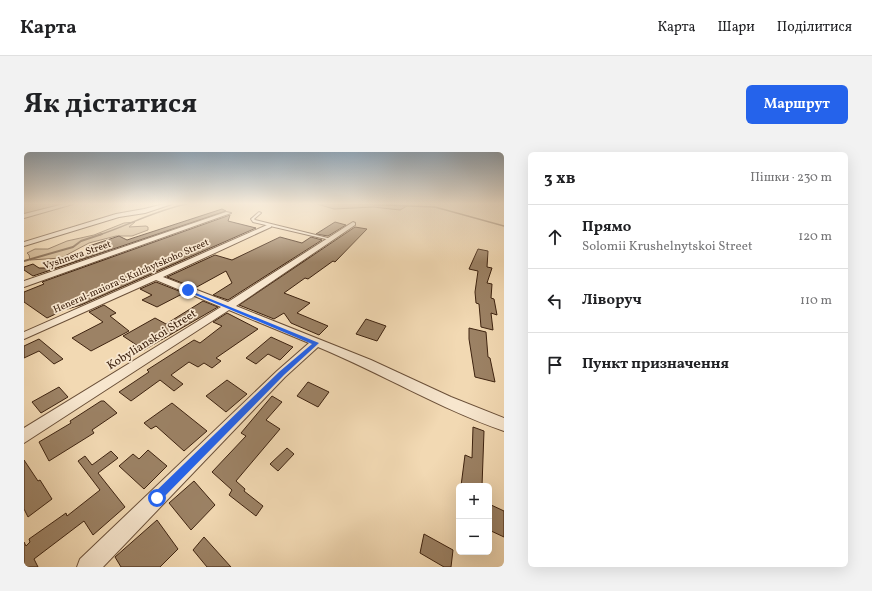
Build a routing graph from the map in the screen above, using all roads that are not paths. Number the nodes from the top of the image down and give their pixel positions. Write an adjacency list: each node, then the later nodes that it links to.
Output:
1 (91, 223): 7 (street)
2 (198, 223): 9 (street, Vyshneva Street)
3 (261, 223): 5 (lane)
4 (353, 224): 6 (street, Kobylianskoi Street)
5 (269, 226): 6 (lane); 8 (street, Heneral-maiora S.Kulchytskoho Street)
6 (330, 239): 10 (street, Kobylianskoi Street)
7 (24, 244)
8 (157, 277): 10 (street); 11 (street, Heneral-maiora S.Kulchytskoho Street)
9 (24, 284)
10 (230, 306): 12 (street); 14 (street, Kobylianskoi Street)
11 (24, 336)
12 (316, 343): 13 (street); 15 (street)
13 (504, 425)
14 (24, 436)
15 (88, 567)

